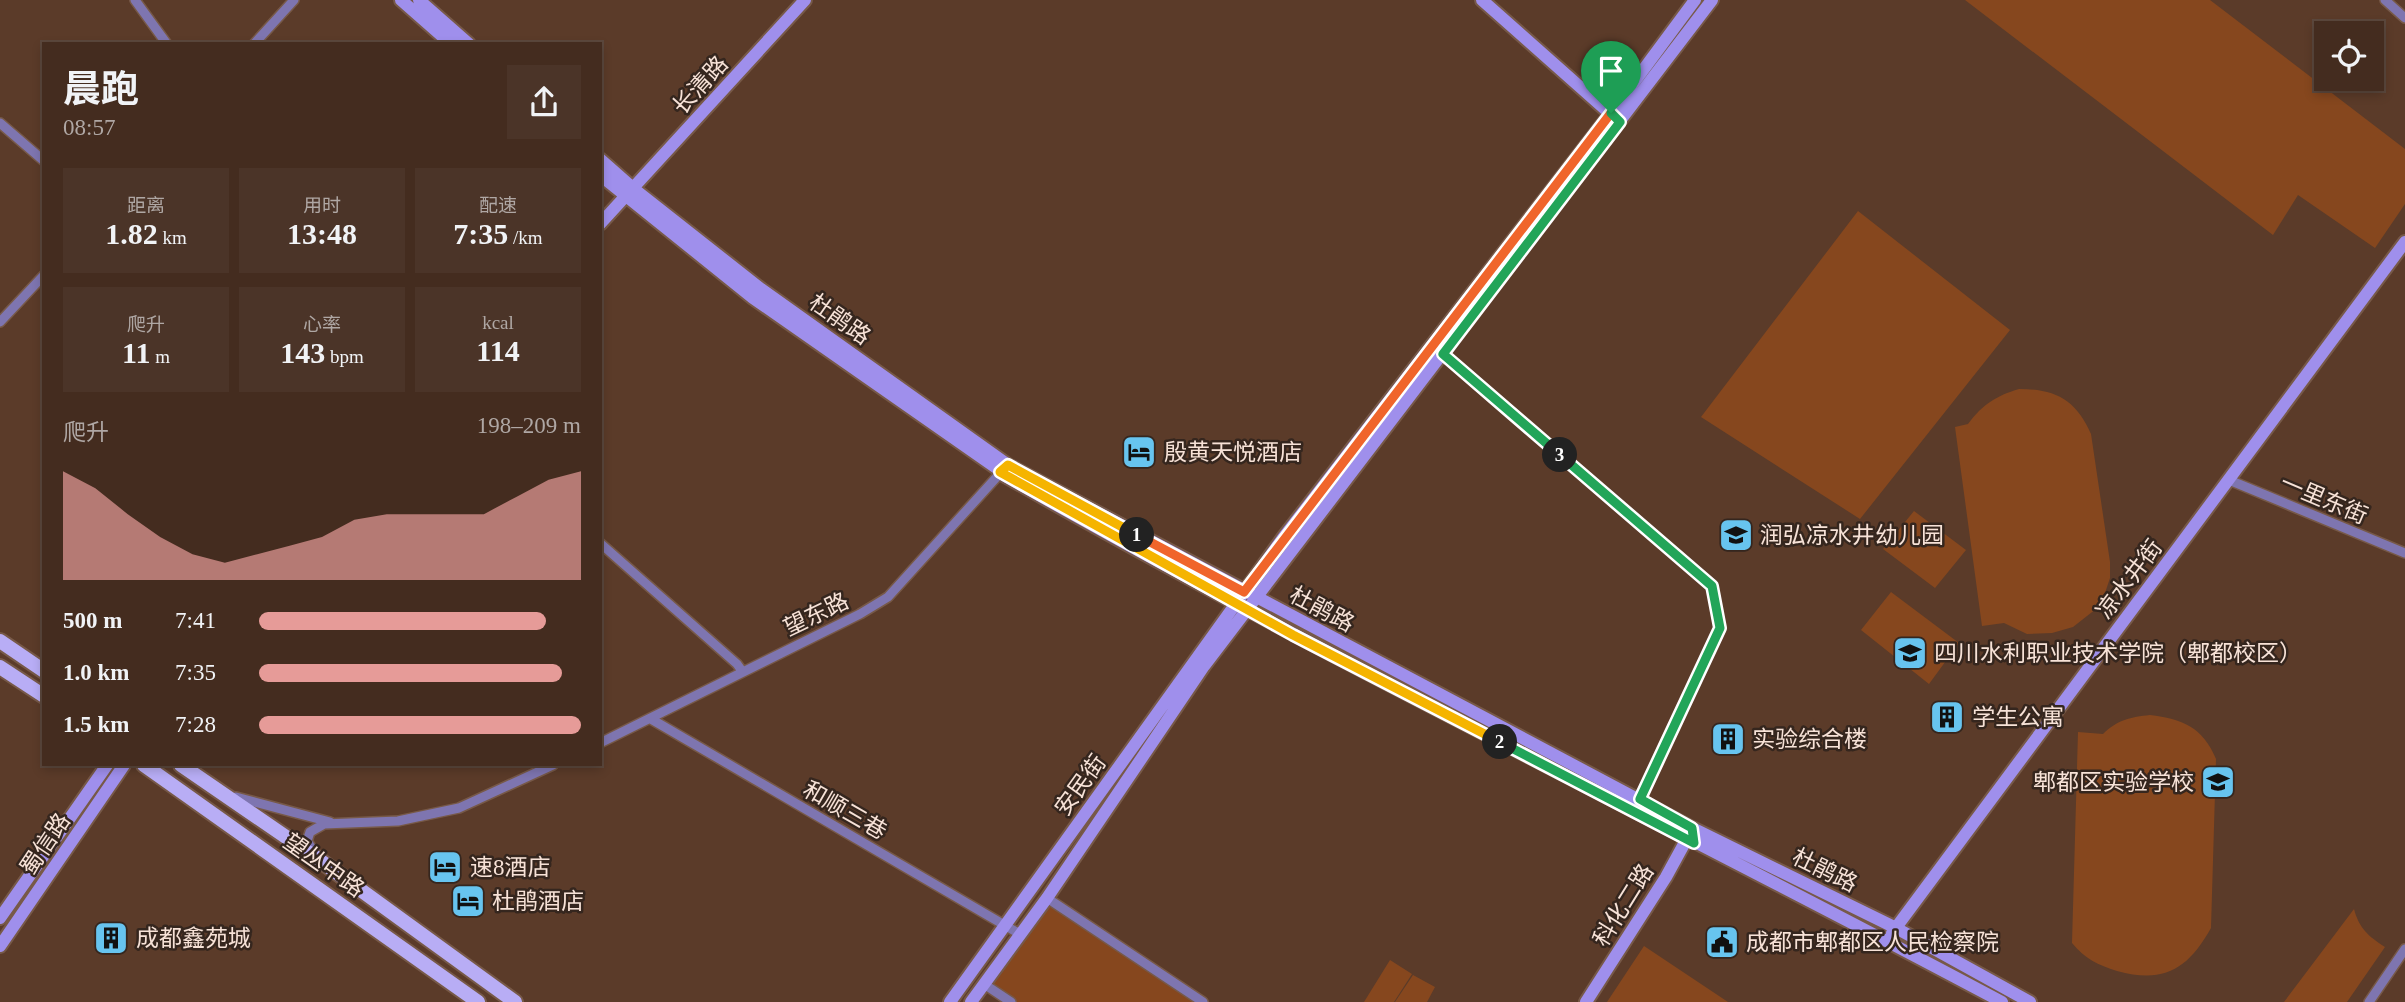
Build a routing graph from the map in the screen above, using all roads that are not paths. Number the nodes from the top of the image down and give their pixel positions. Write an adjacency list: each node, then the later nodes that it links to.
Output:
1 (135, 0): 11 (street)
2 (294, 0): 12 (street)
3 (401, 0): 13 (main road)
4 (419, 0): 14 (main road)
5 (805, 0): 20 (main road, 长清路)
6 (1482, 0): 15 (main road)
7 (1695, 0): 15 (main road)
8 (1712, 0): 15 (main road)
9 (2385, 0): 10 (street)
10 (2405, 18)
11 (166, 42)
12 (256, 42)
13 (449, 42)
14 (467, 42)
15 (1615, 118): 25 (main road); 30 (main road)
16 (0, 122): 17 (street)
17 (42, 159)
18 (602, 161): 20 (main road)
19 (602, 176): 20 (main road)
20 (630, 193): 21 (main road, 长清路); 26 (main road, 杜鹃路)
21 (602, 222)
22 (2405, 242): 27 (main road, 凉水井街)
23 (42, 278): 24 (street)
24 (0, 323)
25 (1443, 354): 30 (main road); 45 (street)
26 (1004, 469): 30 (main road, 杜鹃路); 31 (main road, 杜鹃路); 35 (street, 望东路)
27 (2229, 480): 29 (street, 一里东街); 52 (main road, 凉水井街)
28 (602, 545): 35 (street)
29 (2405, 553)
30 (1250, 595): 31 (main road, 安民街); 45 (main road, 杜鹃路)
31 (1241, 607): 47 (main road, 杜鹃路); 49 (main road, 安民街); 51 (main road, 安民街)
32 (0, 641): 34 (main road)
33 (0, 667): 36 (main road)
34 (42, 670)
35 (742, 671): 37 (street, 望东路)
36 (42, 695)
37 (651, 719): 38 (street, 望东路); 51 (street, 和顺三巷)
38 (602, 742)
39 (106, 766): 50 (main road, 蜀信路)
40 (123, 766): 55 (main road, 蜀信路)
41 (145, 766): 58 (main road, 望丛中路)
42 (183, 766): 44 (main road, 望丛中路)
43 (551, 766): 46 (street)
44 (224, 793): 46 (street); 48 (main road, 望丛中路)
45 (1640, 799): 47 (main road, 杜鹃路)
46 (342, 825): 48 (street)
47 (1691, 837): 52 (main road, 杜鹃路); 54 (main road, 杜鹃路); 64 (main road, 科化二路); 65 (main road)
48 (318, 859): 59 (main road, 望丛中路)
49 (1047, 898): 53 (main road, 安民街); 63 (street)
50 (0, 918)
51 (1005, 925): 53 (street, 和顺三巷); 60 (main road, 安民街)
52 (1895, 928): 54 (main road, 凉水井街); 67 (main road, 杜鹃路)
53 (1020, 934): 57 (main road, 安民街)
54 (1887, 940): 66 (main road, 杜鹃路)
55 (0, 946)
56 (2405, 949): 68 (street)
57 (984, 984): 61 (main road, 安民街); 62 (street)
58 (478, 1002)
59 (515, 1002)
60 (950, 1002)
61 (971, 1002)
62 (1011, 1002)
63 (1203, 1002)
64 (1586, 1002)
65 (1594, 1002)
66 (2002, 1002)
67 (2030, 1002)
68 (2369, 1002)

